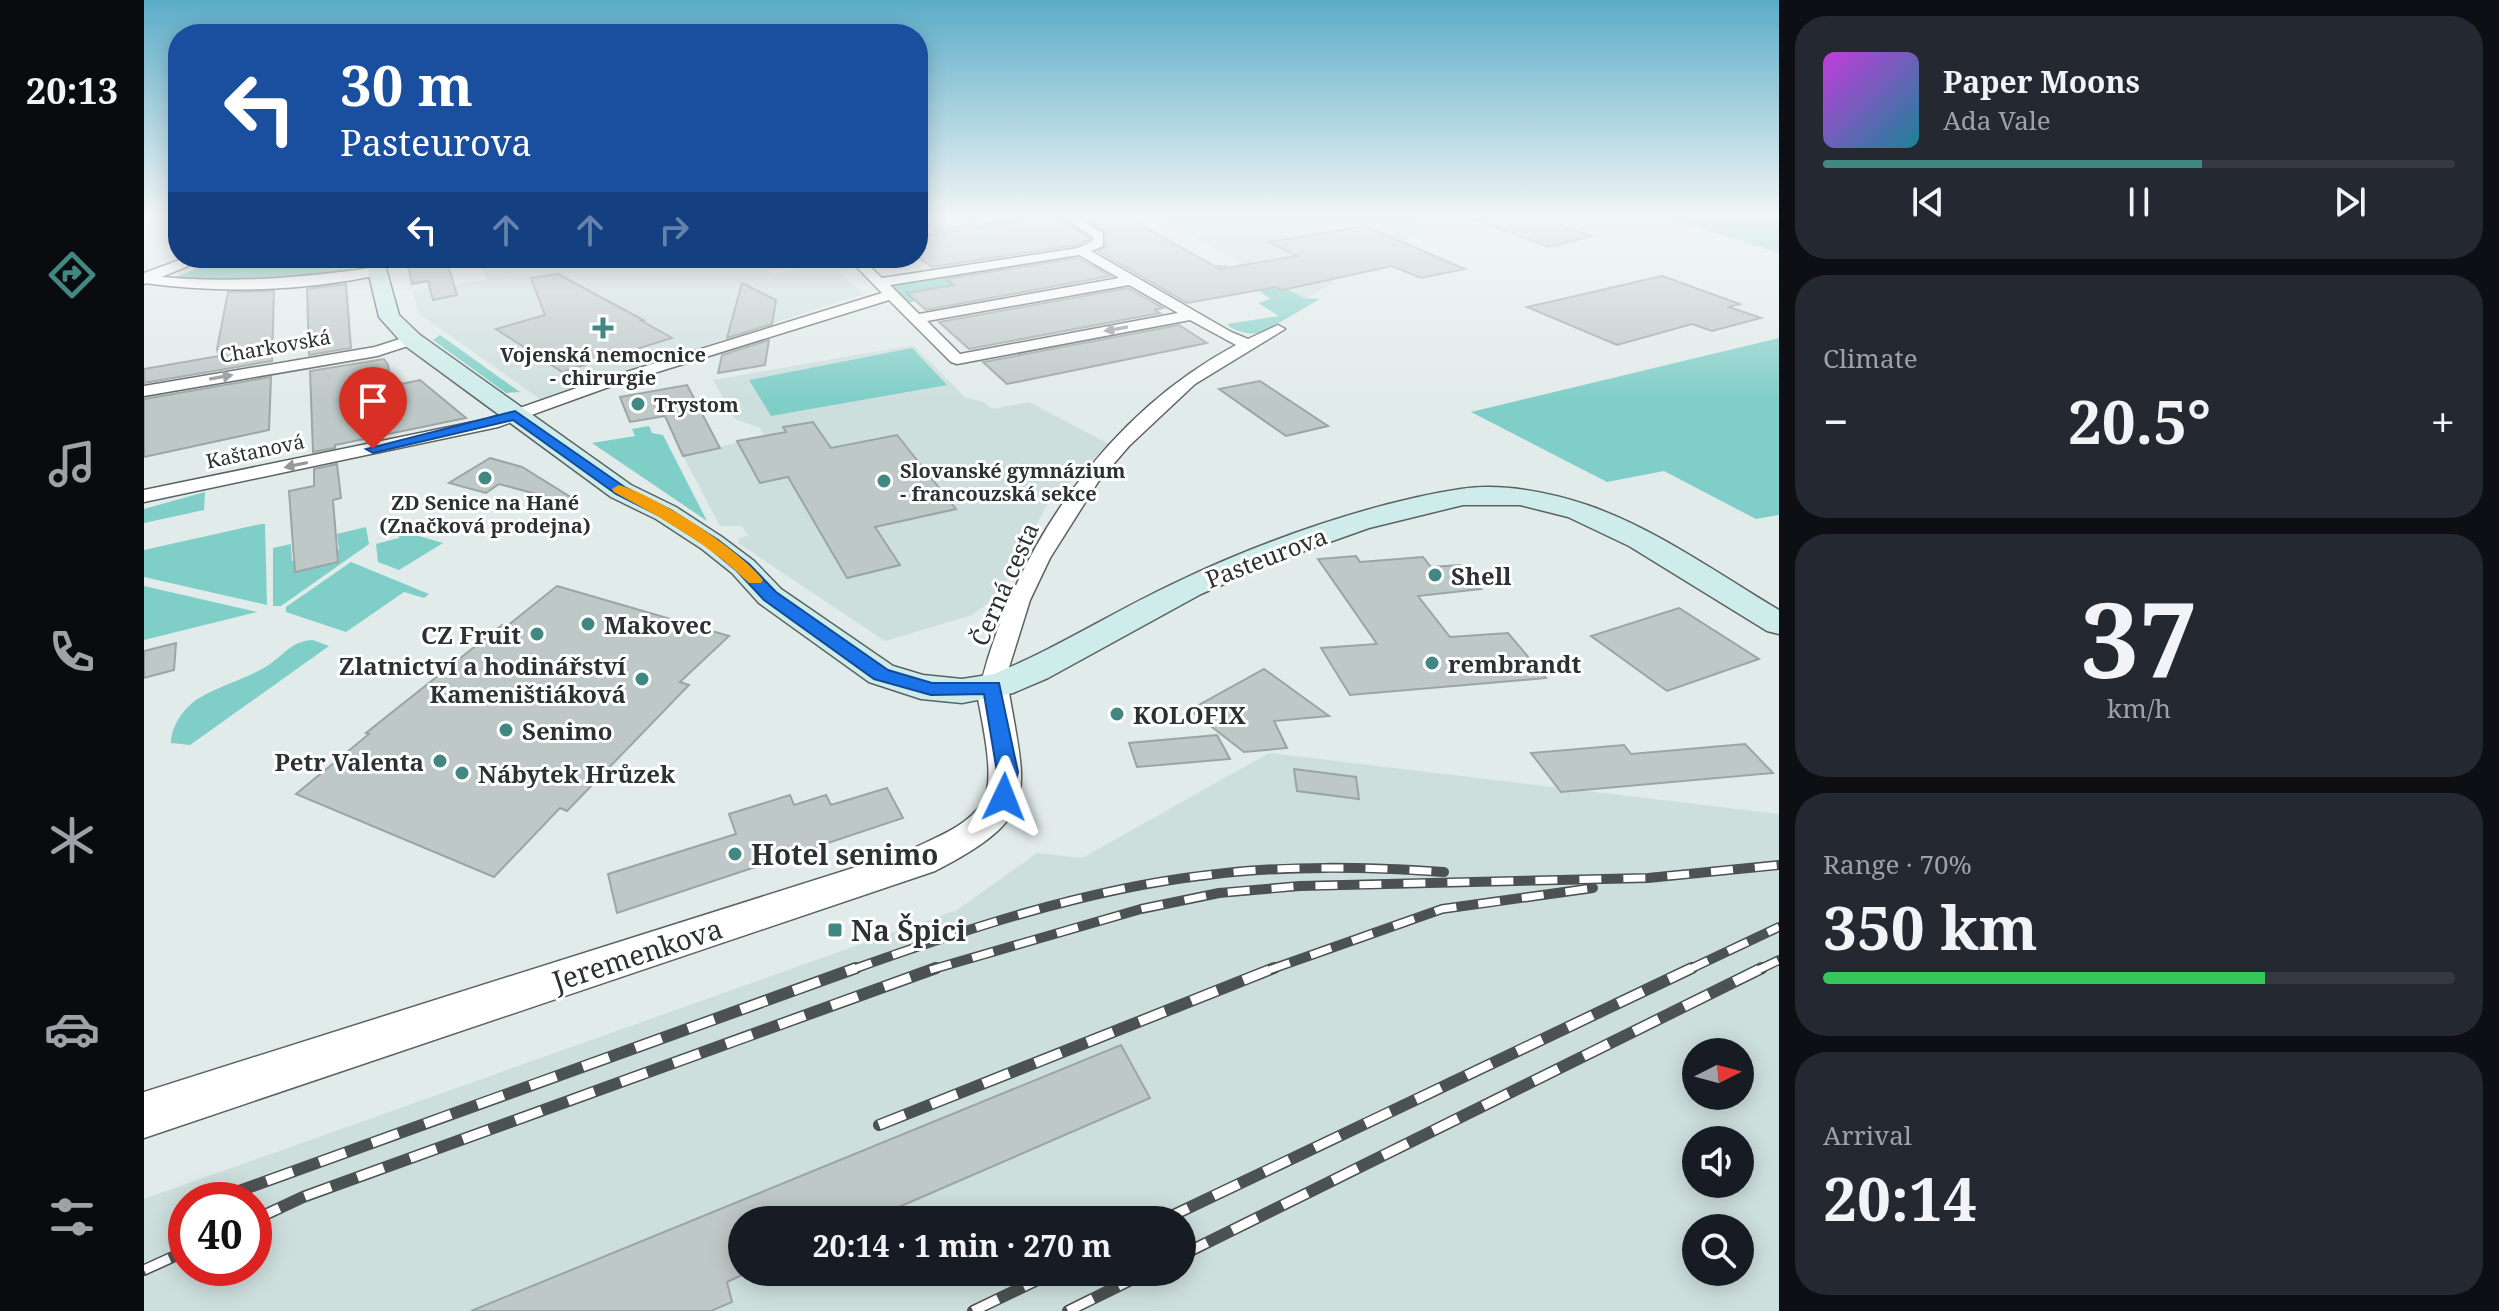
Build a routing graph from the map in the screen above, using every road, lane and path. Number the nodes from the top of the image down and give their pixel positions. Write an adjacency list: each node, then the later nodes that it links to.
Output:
1 (320, 277): 6 (street)
2 (379, 277): 12 (main road, Pasteurova)
3 (872, 277): 8 (street)
4 (945, 277): 8 (street)
5 (1128, 277): 7 (street)
6 (144, 279)
7 (1133, 280): 9 (street); 10 (street)
8 (883, 289): 10 (street); 15 (street)
9 (1193, 315): 10 (street, one-way to 10); 13 (street)
10 (914, 319)
11 (1278, 329): 13 (street, Černá cesta)
12 (412, 340): 14 (street, Charkovská, one-way to 12); 15 (main road, Pasteurova)
13 (1247, 344): 18 (street, Černá cesta)
14 (144, 391)
15 (515, 415): 16 (street, Kaštanová, one-way to 16); 18 (main road, Pasteurova)
16 (144, 496)
17 (1779, 624): 18 (main road, Pasteurova)
18 (992, 687): 19 (street, Jeremenkova)
19 (144, 1115)

